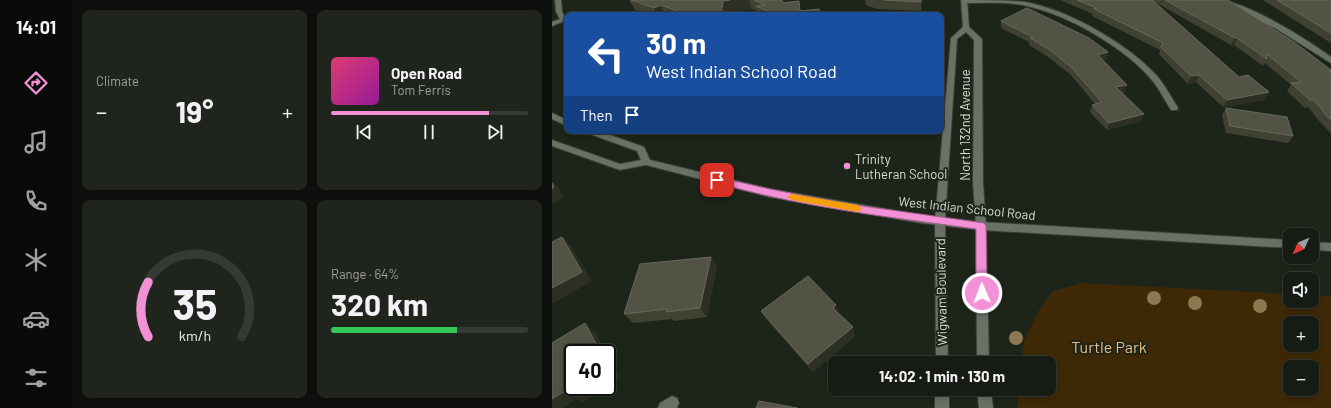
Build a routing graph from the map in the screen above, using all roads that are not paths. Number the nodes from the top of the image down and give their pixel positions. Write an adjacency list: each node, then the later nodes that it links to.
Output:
1 (558, 0): 4 (street)
2 (964, 0): 6 (street); 8 (street)
3 (1220, 0): 7 (street)
4 (555, 13): 5 (street)
5 (552, 24)
6 (966, 28): 14 (street, North 132nd Avenue); 15 (street, North 132nd Avenue)
7 (1331, 61)
8 (1174, 108)
9 (552, 116): 10 (street)
10 (564, 121)
11 (598, 134): 13 (street)
12 (552, 143): 13 (street, West Indian School Road)
13 (646, 162): 14 (street, West Indian School Road)
14 (940, 221): 15 (street, West Indian School Road); 19 (street, Wigwam Boulevard)
15 (981, 226): 16 (street, West Indian School Road); 20 (street)
16 (1283, 244)
17 (1319, 246): 18 (street)
18 (1331, 247)
19 (942, 356)
20 (983, 356)
21 (942, 396): 23 (street)
22 (985, 396): 24 (street)
23 (942, 408)
24 (986, 408)

